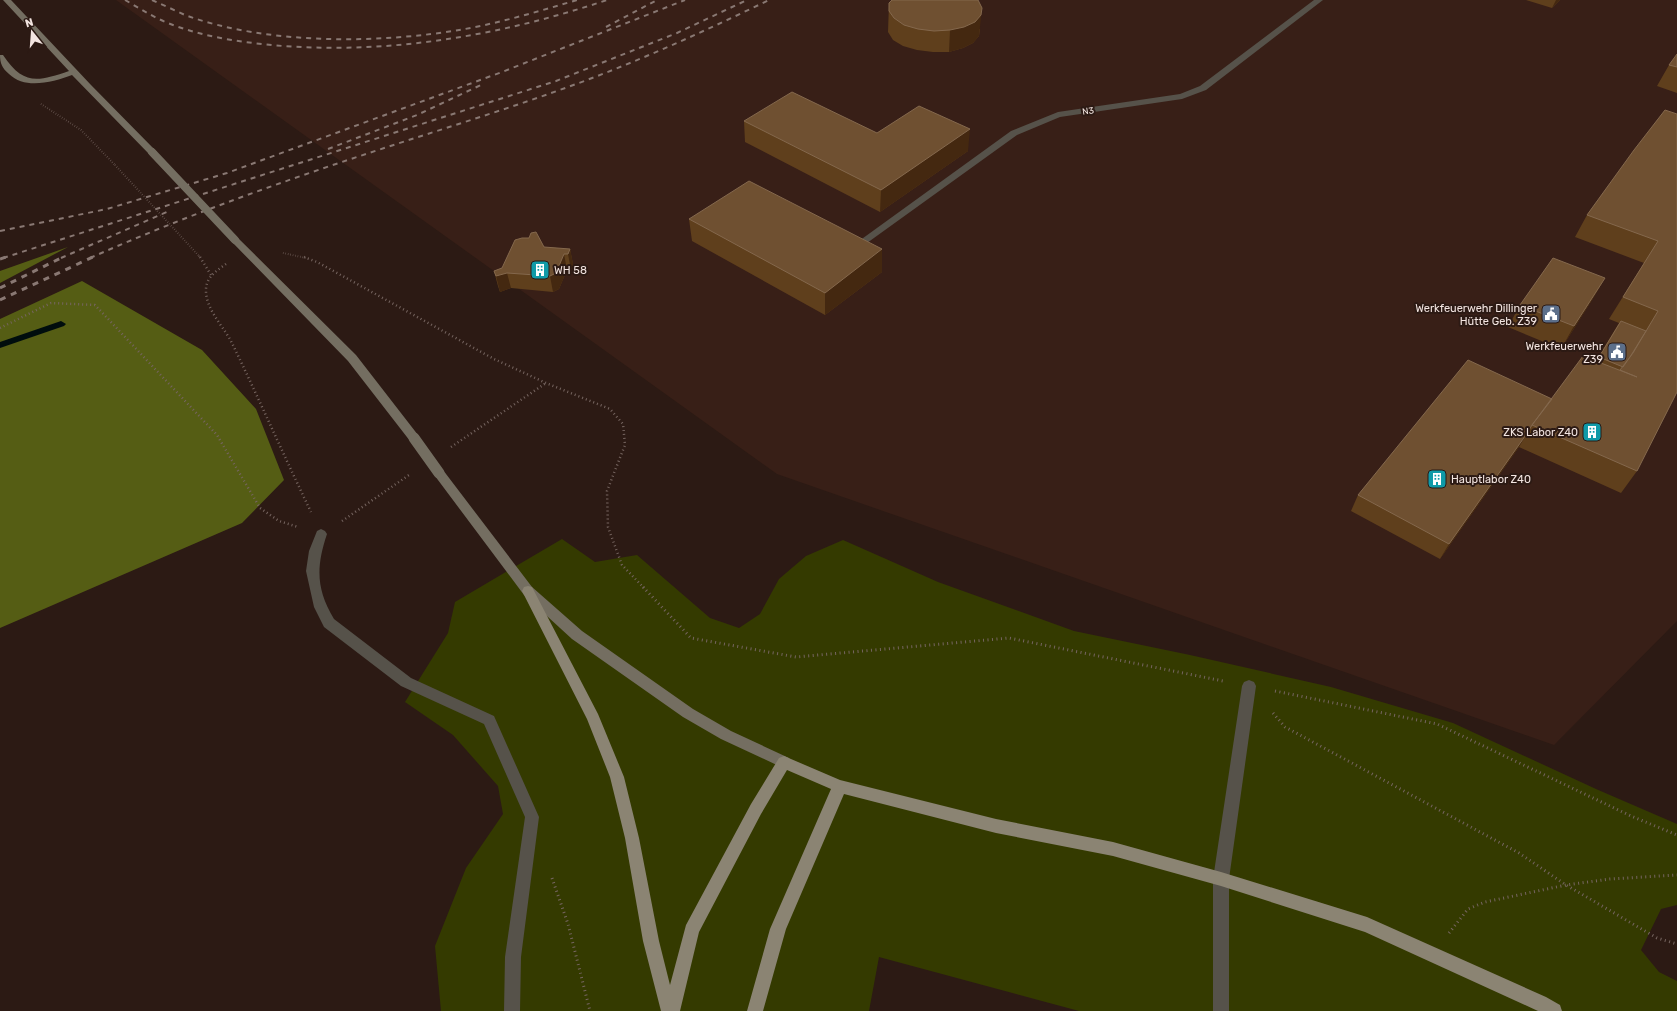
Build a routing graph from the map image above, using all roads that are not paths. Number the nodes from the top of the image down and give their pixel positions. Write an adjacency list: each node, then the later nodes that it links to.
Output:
1 (7, 0): 4 (main road)
2 (1319, 0): 5 (lane, N3)
3 (0, 57): 4 (main road)
4 (74, 72): 7 (main road, bridge)
5 (864, 241)
6 (321, 534): 12 (lane)
7 (528, 592): 9 (main road); 13 (main road)
8 (1249, 686): 11 (lane)
9 (784, 762): 10 (main road); 14 (main road)
10 (840, 786): 11 (main road); 15 (main road)
11 (1221, 879): 16 (lane); 17 (main road)
12 (512, 1011)
13 (669, 1011)
14 (672, 1011)
15 (755, 1011)
16 (1221, 1011)
17 (1554, 1011)

